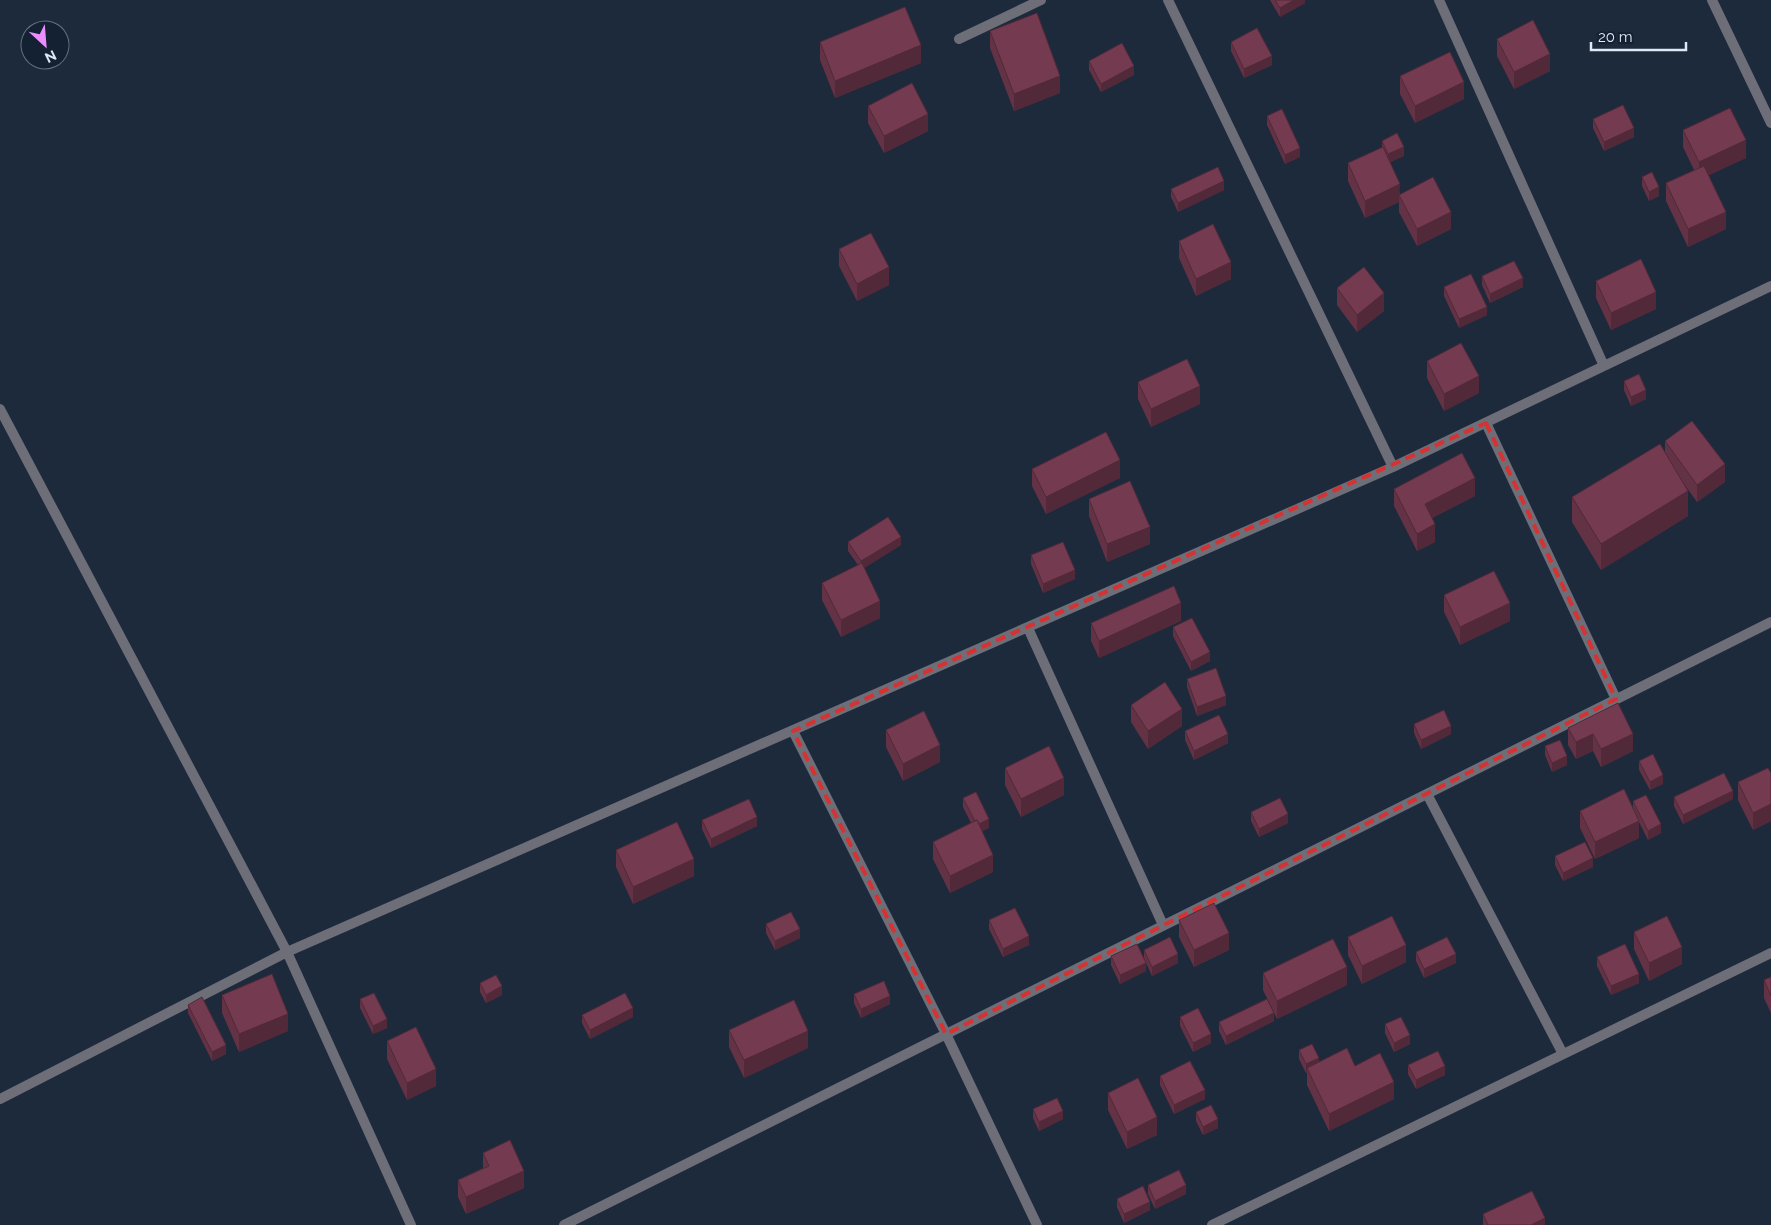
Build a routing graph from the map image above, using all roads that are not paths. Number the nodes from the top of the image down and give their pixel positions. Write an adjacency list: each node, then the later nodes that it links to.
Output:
1 (1041, 0): 5 (street)
2 (1168, 0): 11 (street)
3 (1439, 0): 8 (street)
4 (1712, 0): 6 (street)
5 (959, 39)
6 (1771, 123)
7 (1771, 286): 8 (street)
8 (1604, 366): 10 (street)
9 (0, 410): 18 (street)
10 (1486, 423): 11 (street); 14 (street)
11 (1392, 467): 13 (street)
12 (1771, 622): 14 (street)
13 (1028, 628): 15 (street); 17 (street)
14 (1616, 699): 16 (street)
15 (793, 731): 18 (street); 20 (street)
16 (1426, 794): 17 (street); 21 (street)
17 (1163, 925): 20 (street)
18 (287, 952): 22 (street); 23 (street)
19 (1771, 954): 21 (street)
20 (946, 1034): 24 (street); 25 (street)
21 (1563, 1054): 26 (street)
22 (0, 1099)
23 (411, 1225)
24 (564, 1225)
25 (1036, 1225)
26 (1212, 1225)

